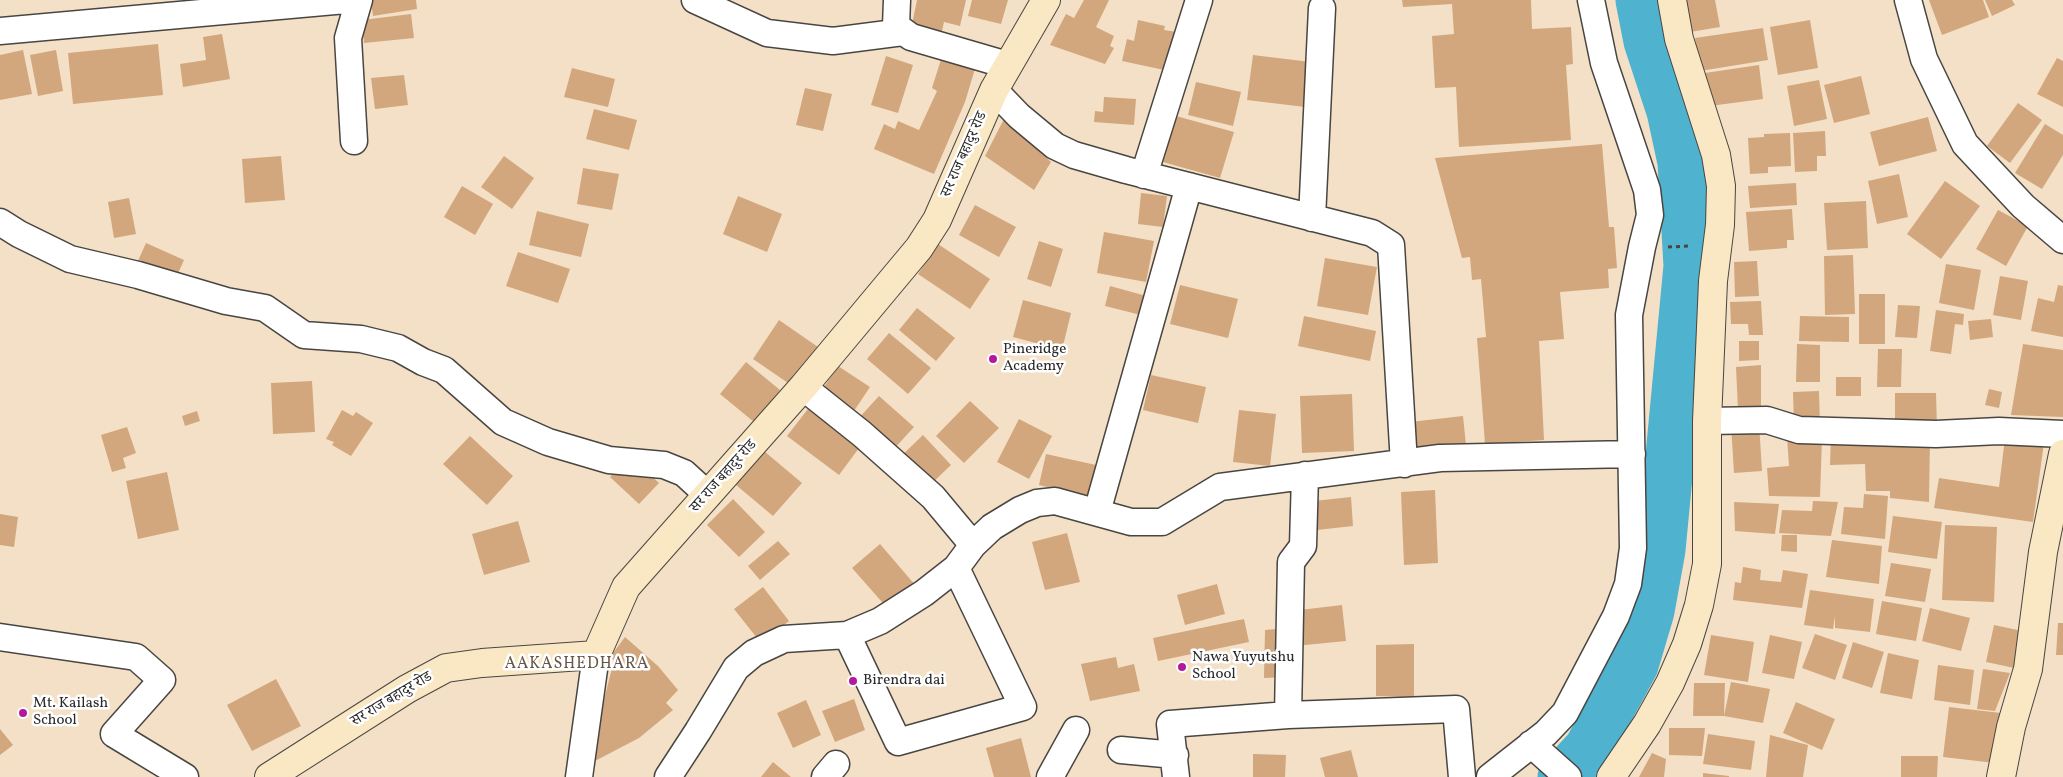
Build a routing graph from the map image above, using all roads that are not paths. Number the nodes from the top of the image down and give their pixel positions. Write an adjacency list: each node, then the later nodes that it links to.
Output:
1 (346, 0): 11 (street)
2 (358, 0): 15 (street)
3 (694, 0): 12 (street)
4 (897, 0): 12 (street)
5 (1046, 0): 13 (street, सर राज बहादुर रोड)
6 (1199, 0): 16 (street)
7 (1591, 0): 24 (street)
8 (1672, 0): 22 (street)
9 (1908, 0): 20 (street)
10 (1322, 8): 18 (street)
11 (0, 31)
12 (903, 32): 13 (street)
13 (1007, 65): 14 (street, सर राज बहादुर रोड)
14 (994, 90): 16 (street); 21 (street, सर राज बहादुर रोड)
15 (354, 141)
16 (1144, 175): 17 (street)
17 (1189, 186): 18 (street); 29 (street)
18 (1312, 218): 26 (street)
19 (0, 222): 28 (street)
20 (2063, 240)
21 (804, 387): 28 (street, सर राज बहादुर रोड); 30 (street)
22 (1707, 421): 23 (street); 48 (street)
23 (2063, 434)
24 (1632, 454): 26 (street); 37 (street)
25 (2063, 454): 49 (street)
26 (1404, 464): 27 (street)
27 (1305, 475): 29 (street); 35 (street)
28 (708, 495): 34 (street, सर राज बहादुर रोड)
29 (1097, 512): 30 (street)
30 (973, 545): 31 (street)
31 (956, 568): 32 (street); 32 (street)
32 (847, 635): 43 (street)
33 (0, 637): 40 (street)
34 (596, 655): 41 (street, सर राज बहादुर रोड); 42 (street)
35 (1288, 715): 39 (street); 45 (street)
36 (1076, 730): 44 (street)
37 (1531, 744): 46 (street); 47 (street)
38 (1121, 750): 39 (street)
39 (1176, 766)
40 (185, 777)
41 (269, 777)
42 (579, 777)
43 (668, 777)
44 (1050, 777)
45 (1462, 777)
46 (1490, 777)
47 (1568, 777)
48 (1611, 777)
49 (2001, 777)

